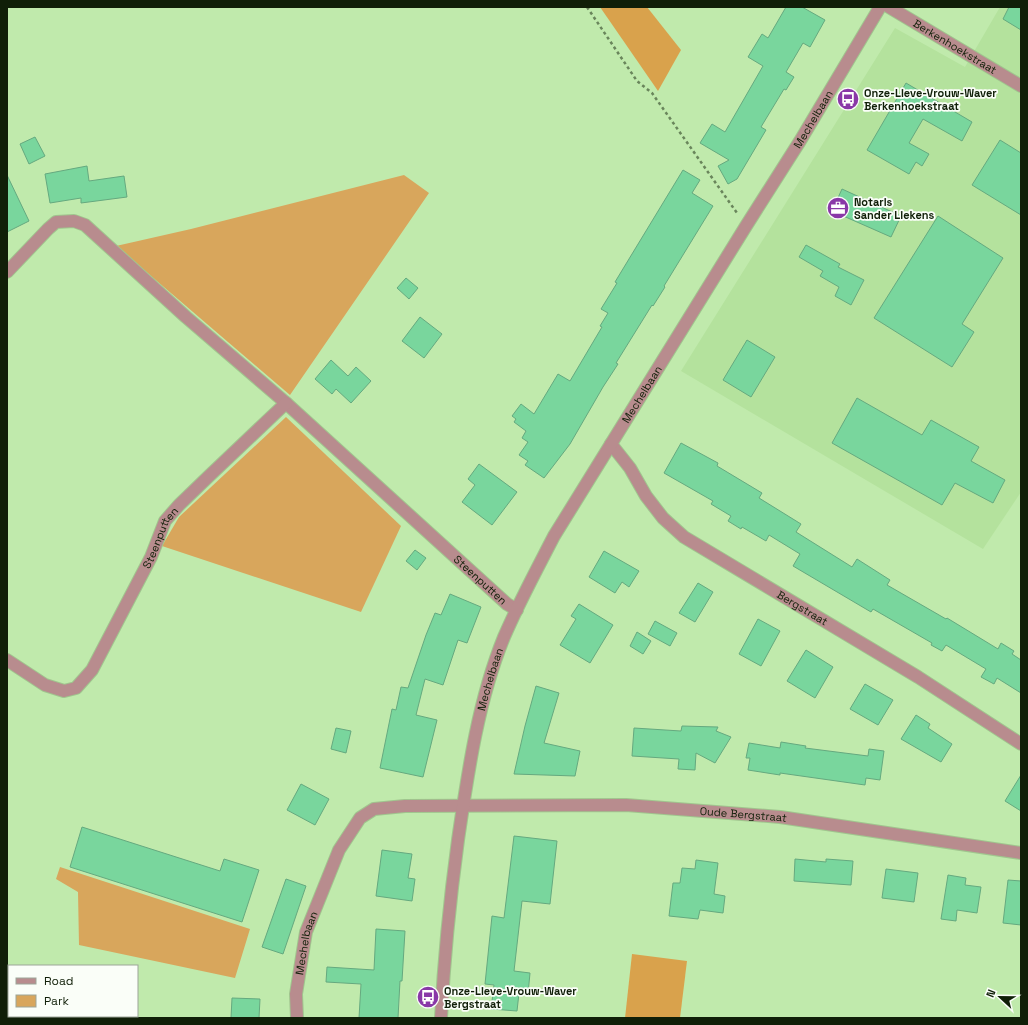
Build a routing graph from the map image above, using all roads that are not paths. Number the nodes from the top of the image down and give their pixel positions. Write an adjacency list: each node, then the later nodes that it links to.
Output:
1 (880, 7): 6 (street, Mechelbaan)
2 (889, 7): 3 (street, Berkenhoekstraat)
3 (1021, 86)
4 (8, 272): 5 (street, Steenputten)
5 (286, 403): 7 (street, Steenputten); 8 (street, Steenputten)
6 (611, 444): 7 (street, Mechelbaan); 9 (street, Bergstraat)
7 (517, 610): 10 (street, Mechelbaan)
8 (7, 660)
9 (1021, 744)
10 (463, 806): 11 (street, Oude Bergstraat); 12 (street, Mechelbaan); 13 (street, Mechelbaan)
11 (1021, 853)
12 (297, 1018)
13 (441, 1018)

